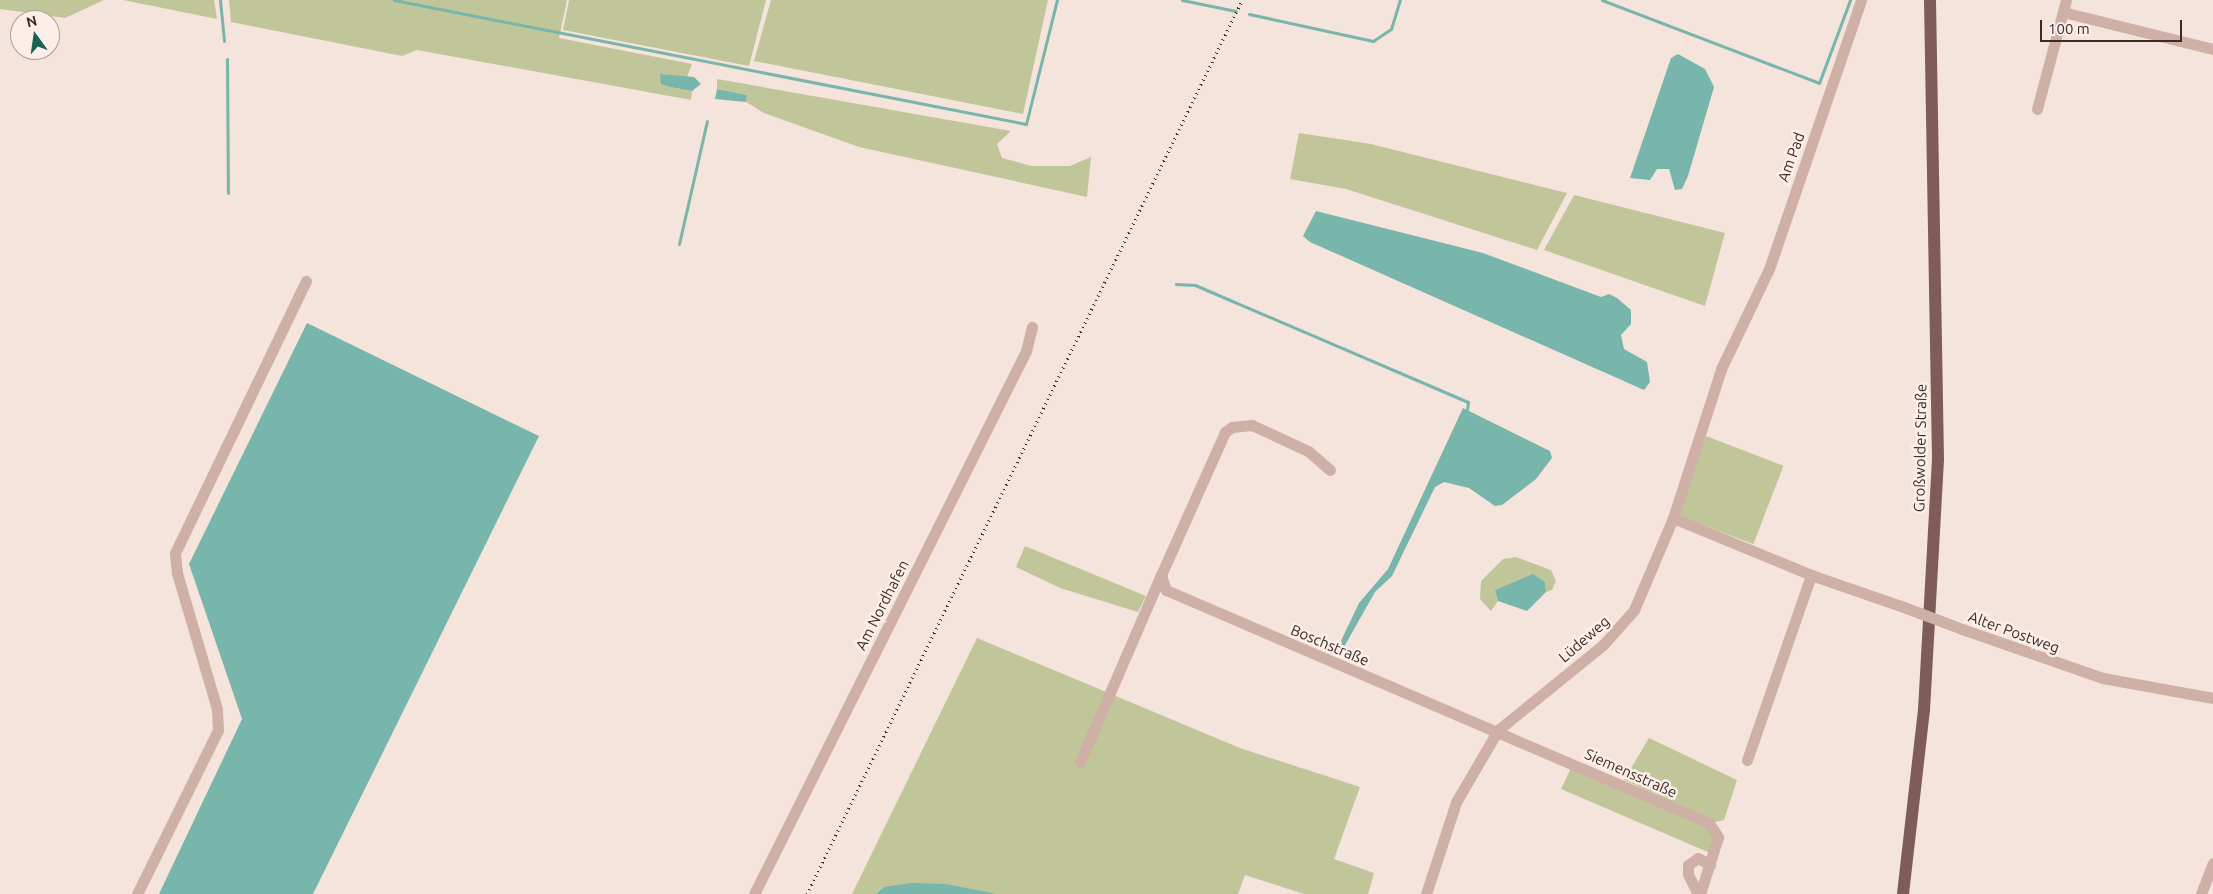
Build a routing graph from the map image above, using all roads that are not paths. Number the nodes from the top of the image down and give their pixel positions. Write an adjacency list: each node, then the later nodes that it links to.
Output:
1 (1861, 0): 8 (street, Am Pad)
2 (1930, 0): 24 (main road, Großwolder Straße)
3 (2066, 0): 4 (street)
4 (2063, 12): 5 (street); 6 (street)
5 (2213, 49)
6 (2037, 109)
7 (306, 281): 20 (street)
8 (1746, 324): 11 (street, Lüdeweg)
9 (1032, 327): 21 (street, Am Nordhafen)
10 (1330, 470): 12 (street)
11 (1673, 518): 13 (street, Alter Postweg); 15 (street, Lüdeweg)
12 (1161, 575): 15 (street, Boschstraße); 17 (street)
13 (1811, 575): 14 (street, Alter Postweg, bridge); 16 (street)
14 (2213, 698)
15 (1498, 730): 19 (street, Siemensstraße); 22 (street, Lüdeweg)
16 (1747, 760)
17 (1080, 762)
18 (2213, 863): 25 (street)
19 (1710, 865): 23 (street, Siemensstraße); 23 (street, Siemensstraße)
20 (137, 894)
21 (754, 894)
22 (1426, 894)
23 (1699, 894)
24 (1903, 894)
25 (2201, 894)

